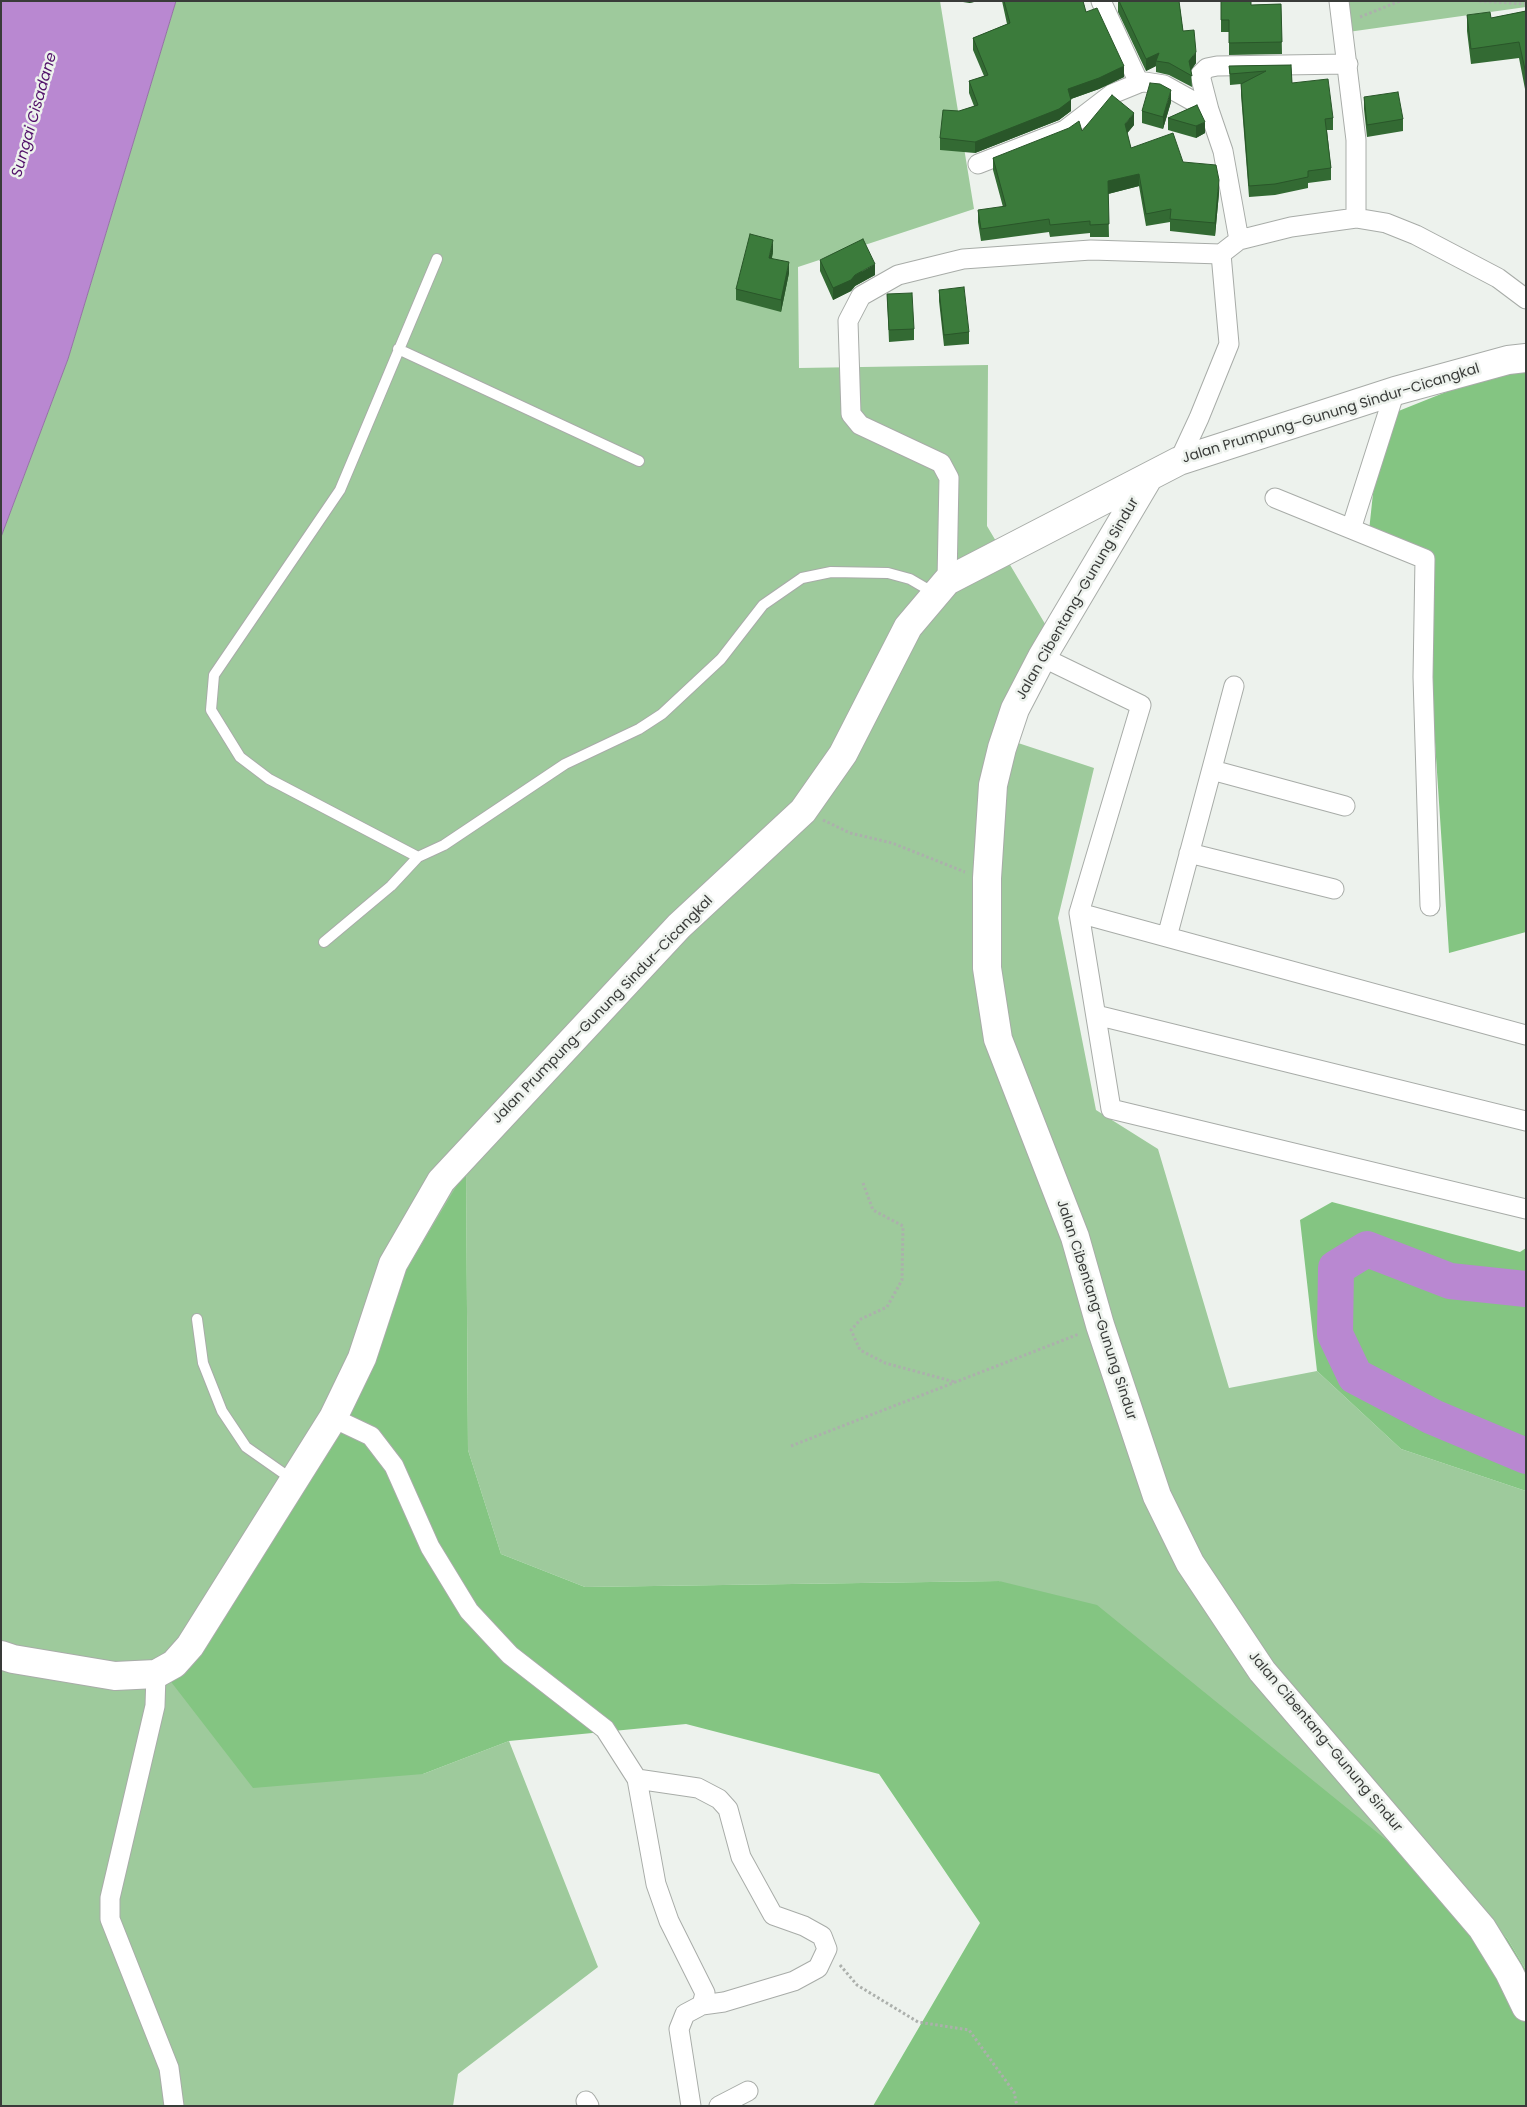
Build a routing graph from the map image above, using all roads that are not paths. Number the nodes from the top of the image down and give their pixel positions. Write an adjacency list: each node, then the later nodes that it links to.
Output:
1 (1101, 1): 4 (street)
2 (1339, 1): 3 (street)
3 (1348, 64): 5 (street); 7 (street)
4 (1139, 83): 5 (street); 6 (street)
5 (1209, 110): 8 (street)
6 (978, 164)
7 (1356, 218): 8 (street); 11 (street)
8 (1239, 240): 9 (street)
9 (1222, 254): 16 (street); 20 (street)
10 (437, 259): 12 (lane)
11 (1526, 299)
12 (398, 348): 15 (lane); 26 (lane)
13 (1526, 358): 14 (main road, Jalan Prumpung–Gunung Sindur–Cicangkal)
14 (1395, 391): 16 (main road, Jalan Prumpung–Gunung Sindur–Cicangkal); 19 (street)
15 (639, 461)
16 (1179, 461): 17 (main road, Jalan Prumpung–Gunung Sindur–Cicangkal)
17 (1148, 478): 20 (main road, Jalan Prumpung–Gunung Sindur–Cicangkal); 21 (main road, Jalan Cibentang–Gunung Sindur)
18 (1275, 498): 19 (street)
19 (1351, 529): 28 (street)
20 (941, 588): 26 (lane); 37 (main road, Jalan Prumpung–Gunung Sindur–Cicangkal)
21 (1042, 657): 29 (street); 43 (main road, Jalan Cibentang–Gunung Sindur)
22 (1234, 686): 23 (street)
23 (1212, 770): 24 (street); 25 (street)
24 (1345, 806)
25 (1189, 853): 27 (street); 30 (street)
26 (418, 857): 31 (lane)
27 (1334, 889)
28 (1430, 906)
29 (1079, 913): 30 (street); 32 (street)
30 (1167, 937): 33 (street)
31 (324, 942)
32 (1096, 1016): 34 (street); 35 (street)
33 (1526, 1035)
34 (1526, 1121)
35 (1526, 1209)
36 (197, 1319): 38 (lane)
37 (333, 1418): 38 (main road, Jalan Prumpung–Gunung Sindur–Cicangkal); 41 (street)
38 (294, 1480): 40 (main road, Jalan Prumpung–Gunung Sindur–Cicangkal)
39 (1, 1655): 40 (main road, Jalan Prumpung–Gunung Sindur–Cicangkal)
40 (156, 1674): 45 (street)
41 (637, 1778): 42 (street); 42 (street)
42 (702, 2005): 46 (street)
43 (1526, 2007)
44 (748, 2091): 47 (street)
45 (174, 2106)
46 (691, 2106)
47 (719, 2106)

